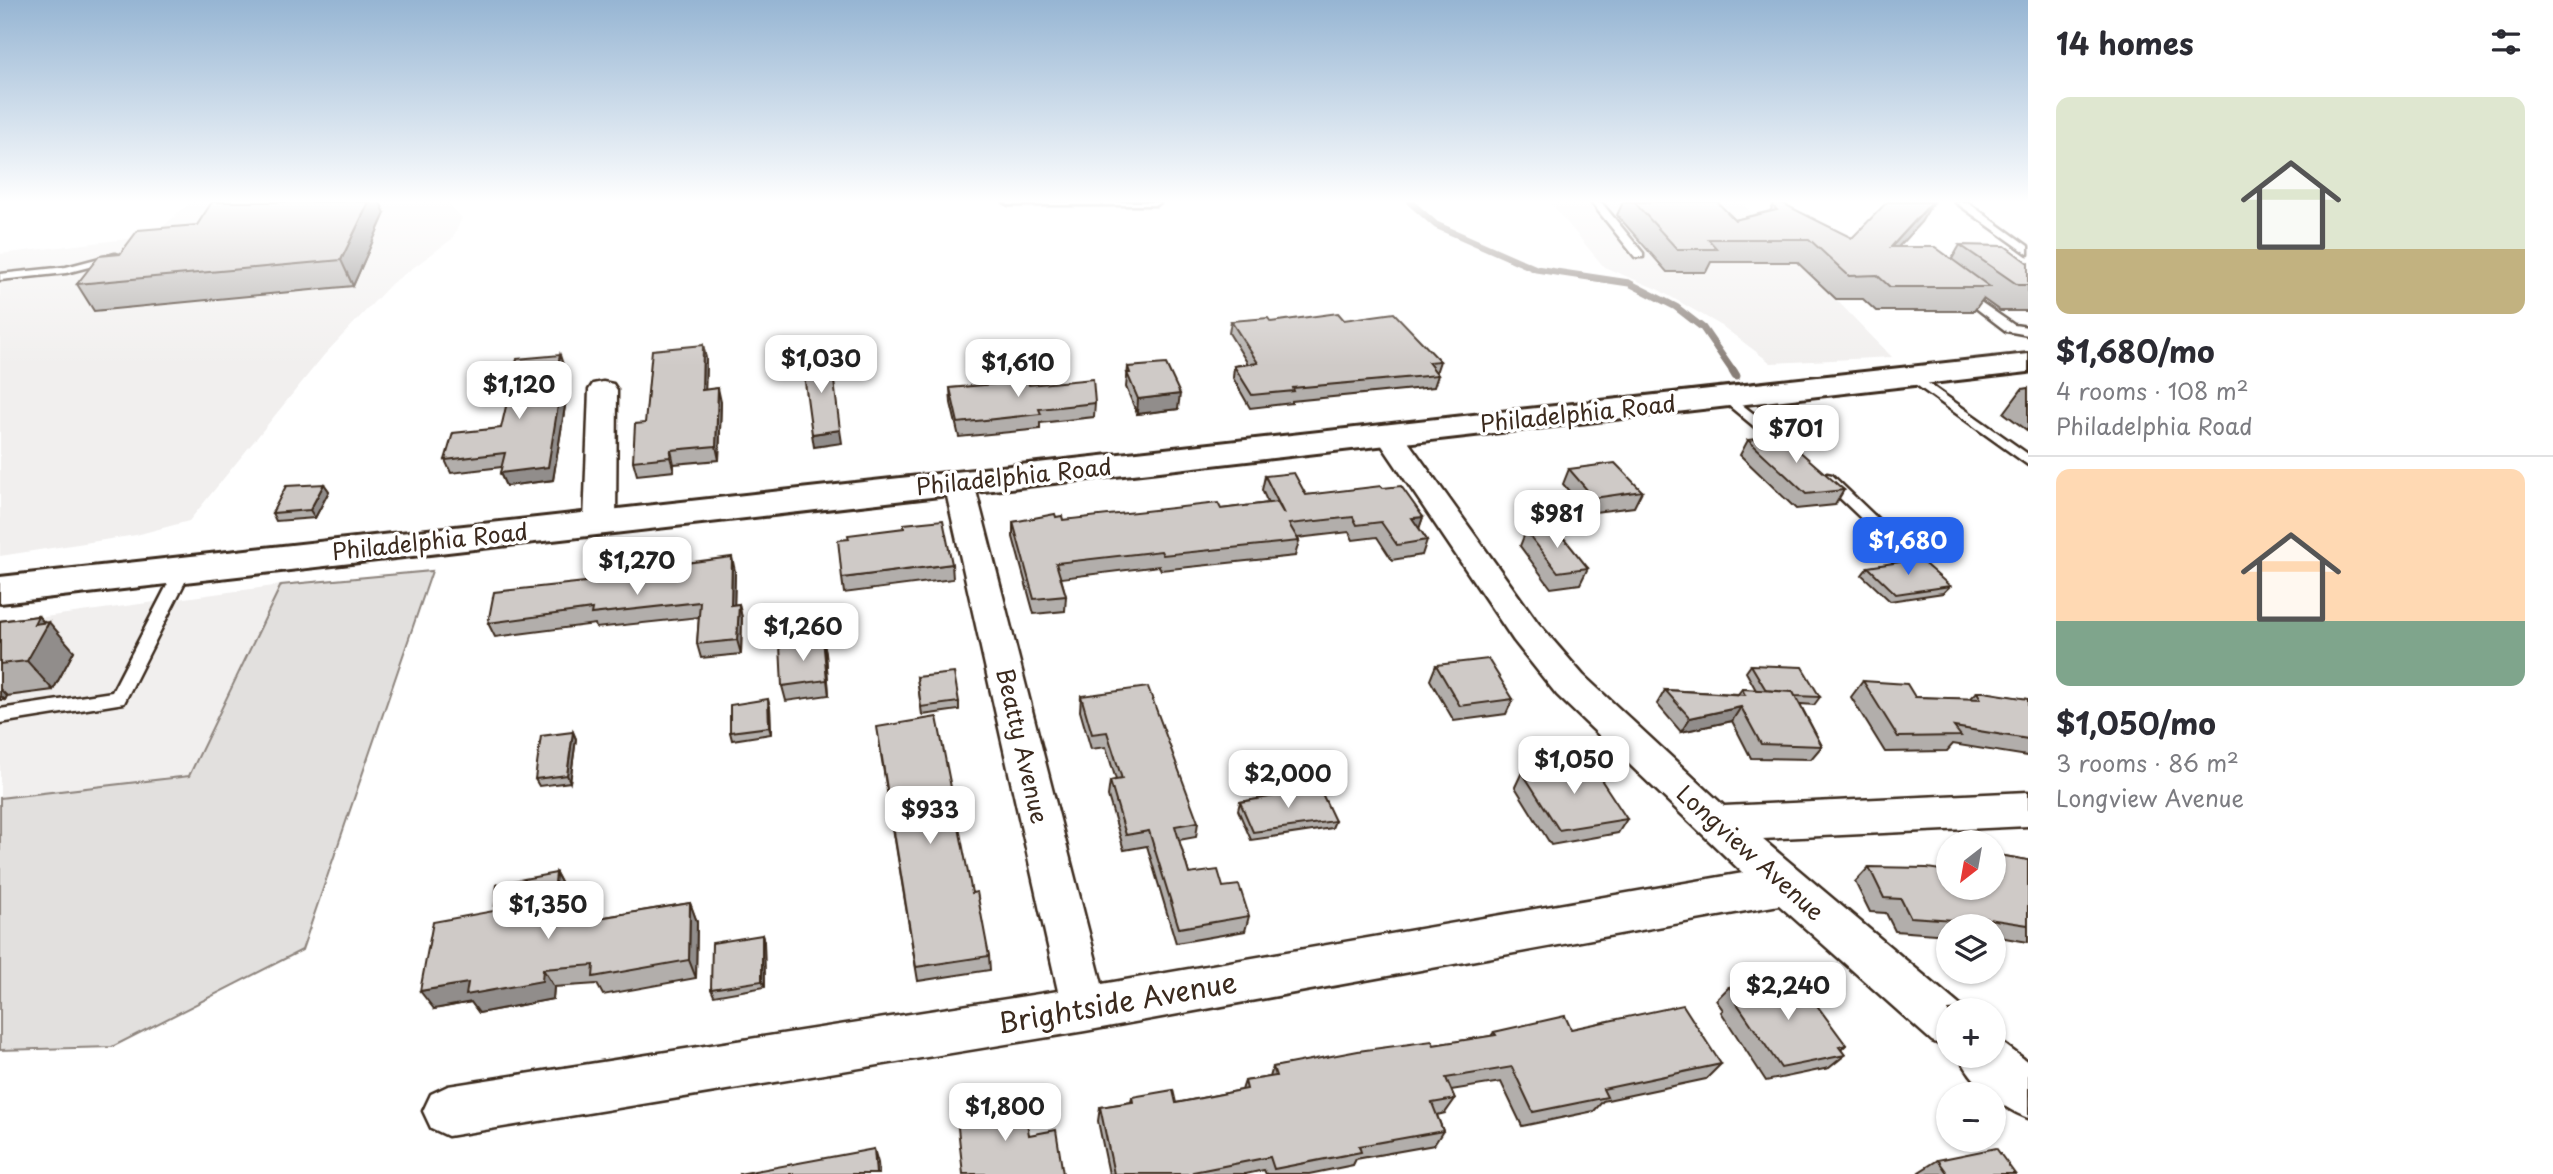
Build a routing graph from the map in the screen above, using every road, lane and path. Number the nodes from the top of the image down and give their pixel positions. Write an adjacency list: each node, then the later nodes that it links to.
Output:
1 (116, 257): 2 (lane)
2 (0, 277)
3 (1948, 283): 4 (lane)
4 (2028, 331)
5 (2028, 363): 6 (main road, Philadelphia Road)
6 (1912, 376): 8 (main road, Philadelphia Road); 10 (lane)
7 (603, 390): 12 (street)
8 (1727, 397): 9 (main road, Philadelphia Road); 13 (lane)
9 (1390, 435): 11 (main road, Philadelphia Road); 18 (street, Longview Avenue)
10 (2028, 461)
11 (959, 483): 12 (main road, Philadelphia Road); 20 (street, Beatty Avenue)
12 (600, 523): 14 (main road, Philadelphia Road)
13 (1866, 543)
14 (184, 568): 15 (main road, Philadelphia Road); 16 (lane)
15 (0, 590)
16 (0, 716)
17 (2028, 809): 18 (street)
18 (1716, 824): 19 (street, Longview Avenue)
19 (1784, 885): 20 (street, Brightside Avenue); 21 (street, Longview Avenue)
20 (1085, 1009): 24 (street, Brightside Avenue)
21 (1936, 1015)
22 (1998, 1068): 23 (street)
23 (2028, 1094)
24 (448, 1111)

